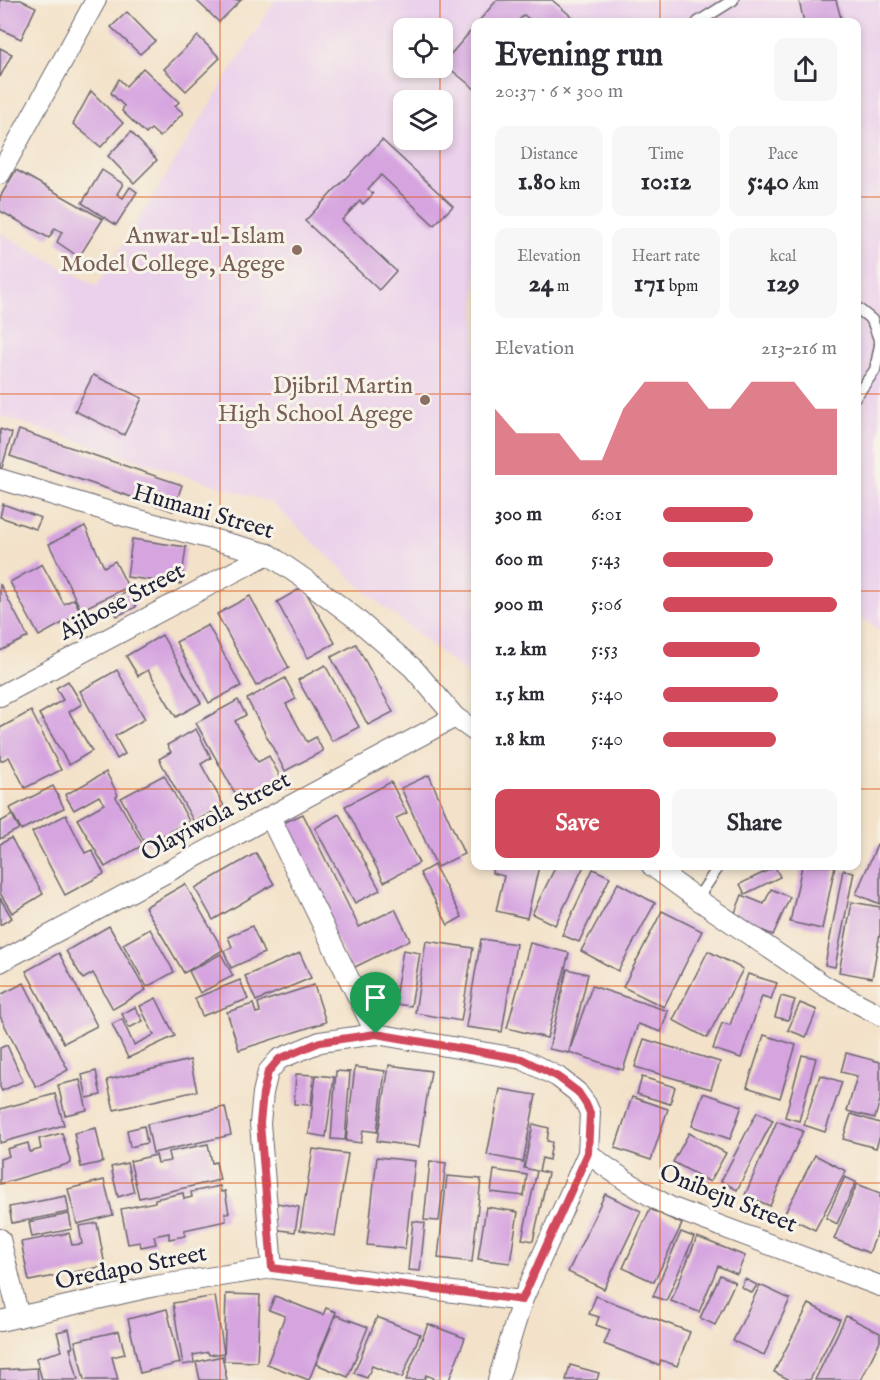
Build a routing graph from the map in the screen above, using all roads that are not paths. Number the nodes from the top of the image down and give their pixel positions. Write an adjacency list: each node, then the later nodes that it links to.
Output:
1 (96, 0): 4 (street)
2 (733, 0): 3 (lane)
3 (704, 18)
4 (0, 174)
5 (861, 311): 6 (lane)
6 (880, 344): 7 (lane)
7 (861, 389)
8 (0, 479): 9 (street, Humani Street)
9 (268, 554): 10 (street, Ajibose Street); 11 (street, Humani Street)
10 (0, 696)
11 (456, 717): 12 (street, Humani Street); 13 (street, Olayiwola Street)
12 (471, 728)
13 (270, 816): 17 (street, Olayiwola Street); 19 (street)
14 (657, 870): 16 (street)
15 (716, 870): 16 (lane)
16 (697, 900): 18 (street)
17 (0, 962)
18 (880, 1015)
19 (376, 1034): 20 (street); 22 (street)
20 (588, 1153): 23 (street, Onibeju Street); 24 (street)
21 (0, 1239): 25 (street)
22 (272, 1268): 24 (street, Oredapo Street); 25 (street, Oredapo Street)
23 (880, 1286)
24 (522, 1300): 26 (street)
25 (10, 1319)
26 (498, 1380)

